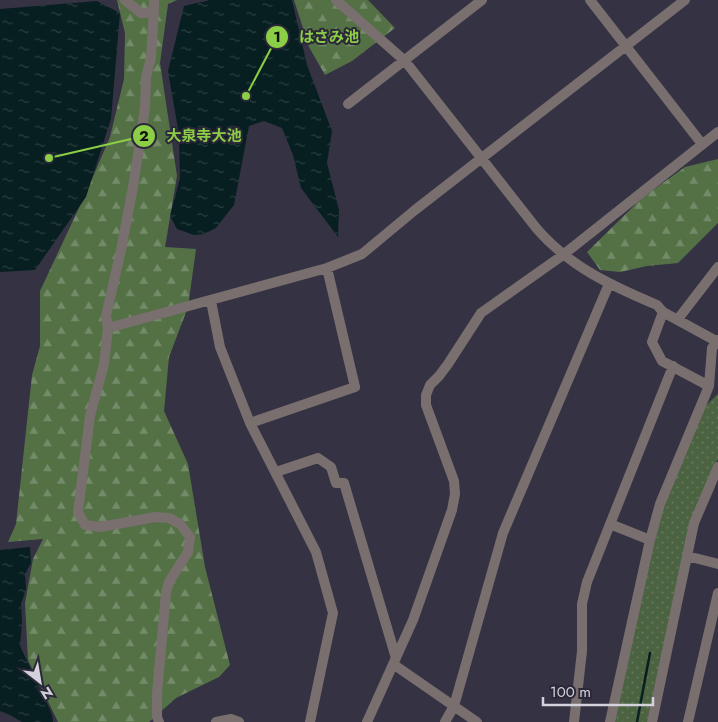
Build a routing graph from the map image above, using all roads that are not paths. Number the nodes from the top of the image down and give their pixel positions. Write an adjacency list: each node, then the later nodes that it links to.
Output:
1 (124, 0): 6 (street)
2 (336, 0): 8 (street)
3 (482, 0): 8 (street)
4 (590, 0): 7 (street)
5 (684, 0): 7 (street)
6 (157, 2): 20 (street)
7 (626, 46): 11 (street); 12 (street)
8 (405, 60): 9 (street); 12 (street)
9 (348, 104)
10 (718, 132): 11 (street)
11 (702, 144): 13 (street)
12 (482, 158): 13 (street); 15 (street)
13 (563, 255): 16 (street); 32 (street)
14 (718, 267): 19 (street)
15 (327, 268): 17 (street); 24 (street)
16 (609, 284): 18 (street); 33 (street)
17 (211, 301): 20 (street); 24 (street)
18 (663, 312): 19 (street); 22 (street)
19 (678, 320): 21 (street)
20 (108, 328): 34 (street)
21 (718, 341): 23 (street)
22 (673, 366): 23 (street); 27 (street)
23 (709, 386): 28 (street)
24 (250, 423): 26 (street)
25 (718, 467): 29 (street)
26 (276, 472): 32 (street); 37 (street)
27 (610, 524): 28 (street); 41 (street)
28 (650, 540): 42 (street)
29 (687, 556): 30 (street); 43 (street)
30 (718, 564)
31 (718, 593): 44 (street)
32 (395, 661): 33 (street); 38 (street)
33 (454, 706): 39 (street); 40 (street)
34 (159, 722)
35 (216, 722): 36 (street)
36 (239, 722)
37 (310, 722)
38 (367, 722)
39 (445, 722)
40 (477, 722)
41 (574, 722)
42 (610, 722)
43 (652, 722)
44 (688, 722)

